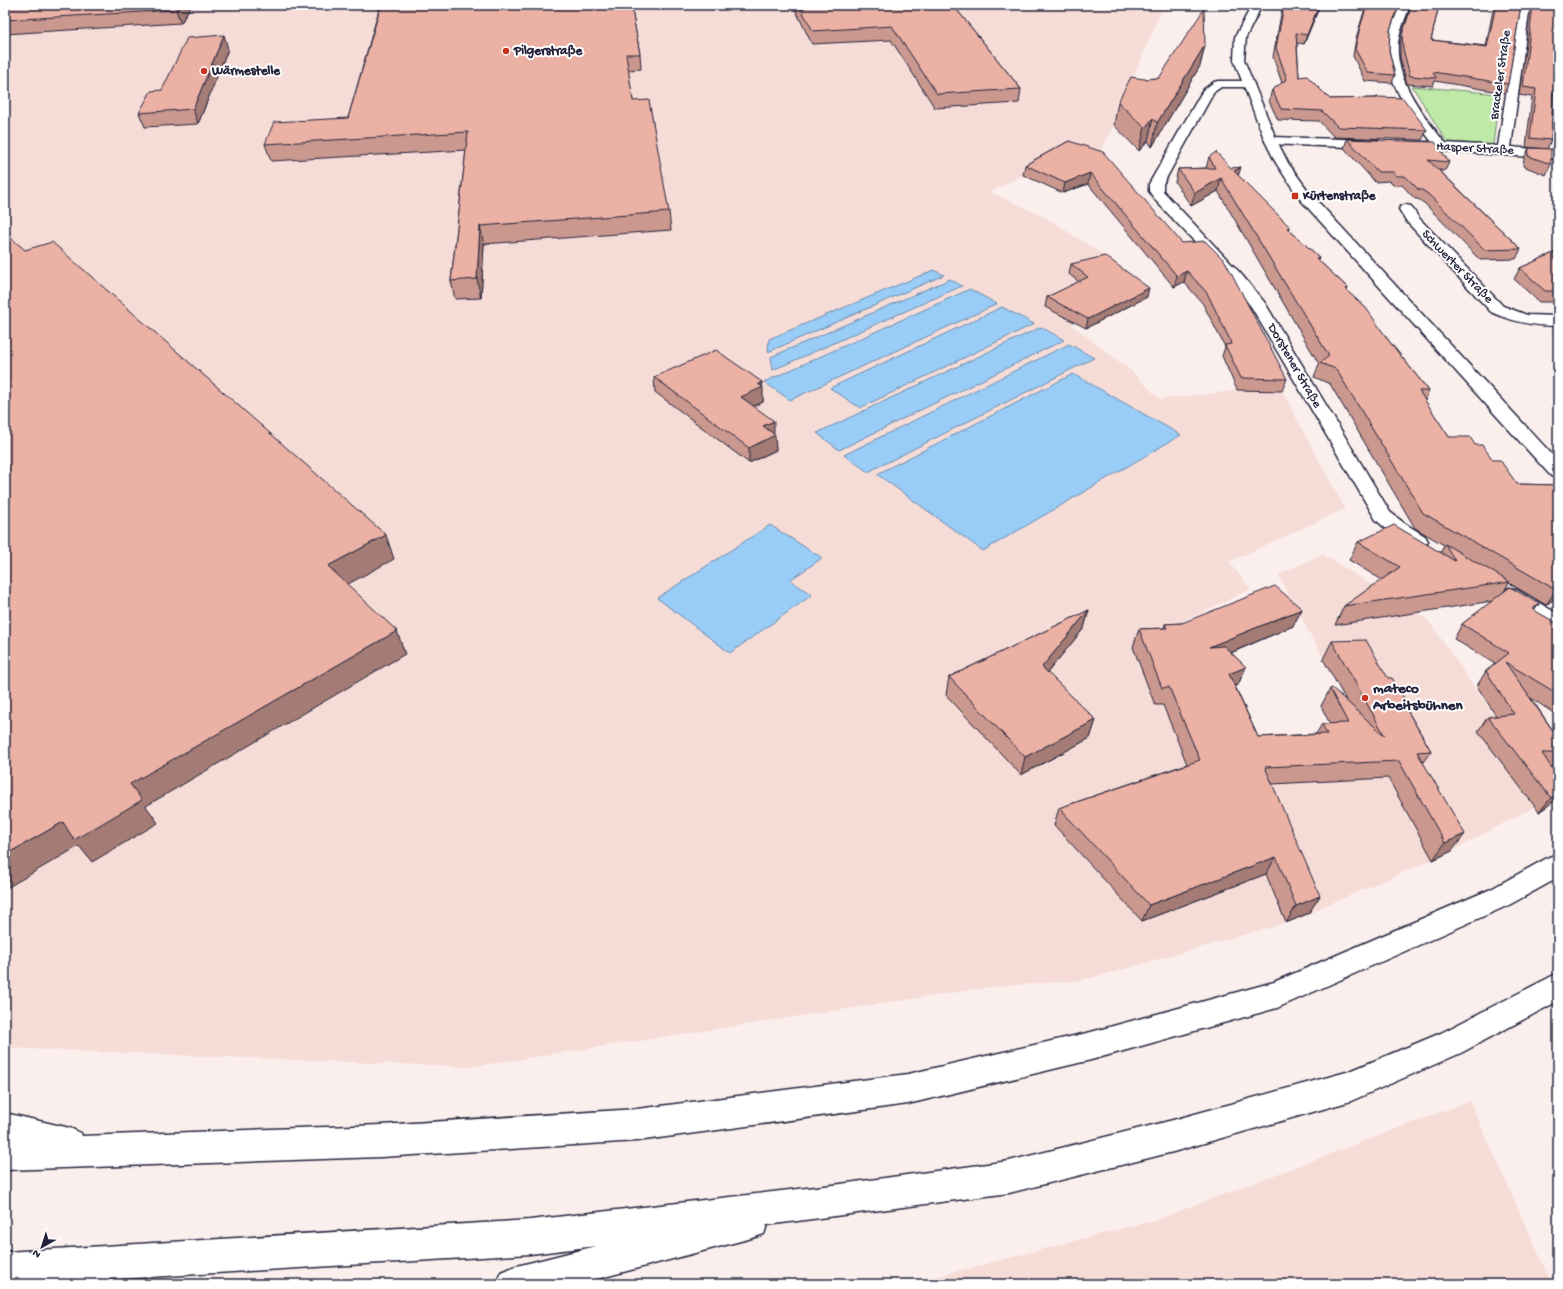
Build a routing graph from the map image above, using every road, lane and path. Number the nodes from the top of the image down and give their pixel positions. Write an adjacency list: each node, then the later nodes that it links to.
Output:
1 (1256, 5): 4 (main road)
2 (1405, 5): 6 (main road)
3 (1525, 5): 7 (main road, Brackeler Straße)
4 (1248, 84): 5 (main road); 12 (main road, Dorstener Straße)
5 (1271, 141): 6 (main road, Hasper Straße); 11 (main road)
6 (1441, 146): 7 (main road, Hasper Straße)
7 (1504, 150): 8 (main road, Hasper Straße)
8 (1558, 155)
9 (1406, 209): 10 (main road, Schwerter Straße)
10 (1558, 321)
11 (1558, 472)
12 (1430, 548)
13 (1498, 588): 14 (main road)
14 (1558, 624)
15 (1558, 864): 18 (main road)
16 (1558, 986): 20 (main road)
17 (5, 1129): 18 (main road)
18 (100, 1152): 19 (main road)
19 (5, 1154)
20 (833, 1201): 21 (main road); 22 (main road)
21 (5, 1269)
22 (513, 1284)

